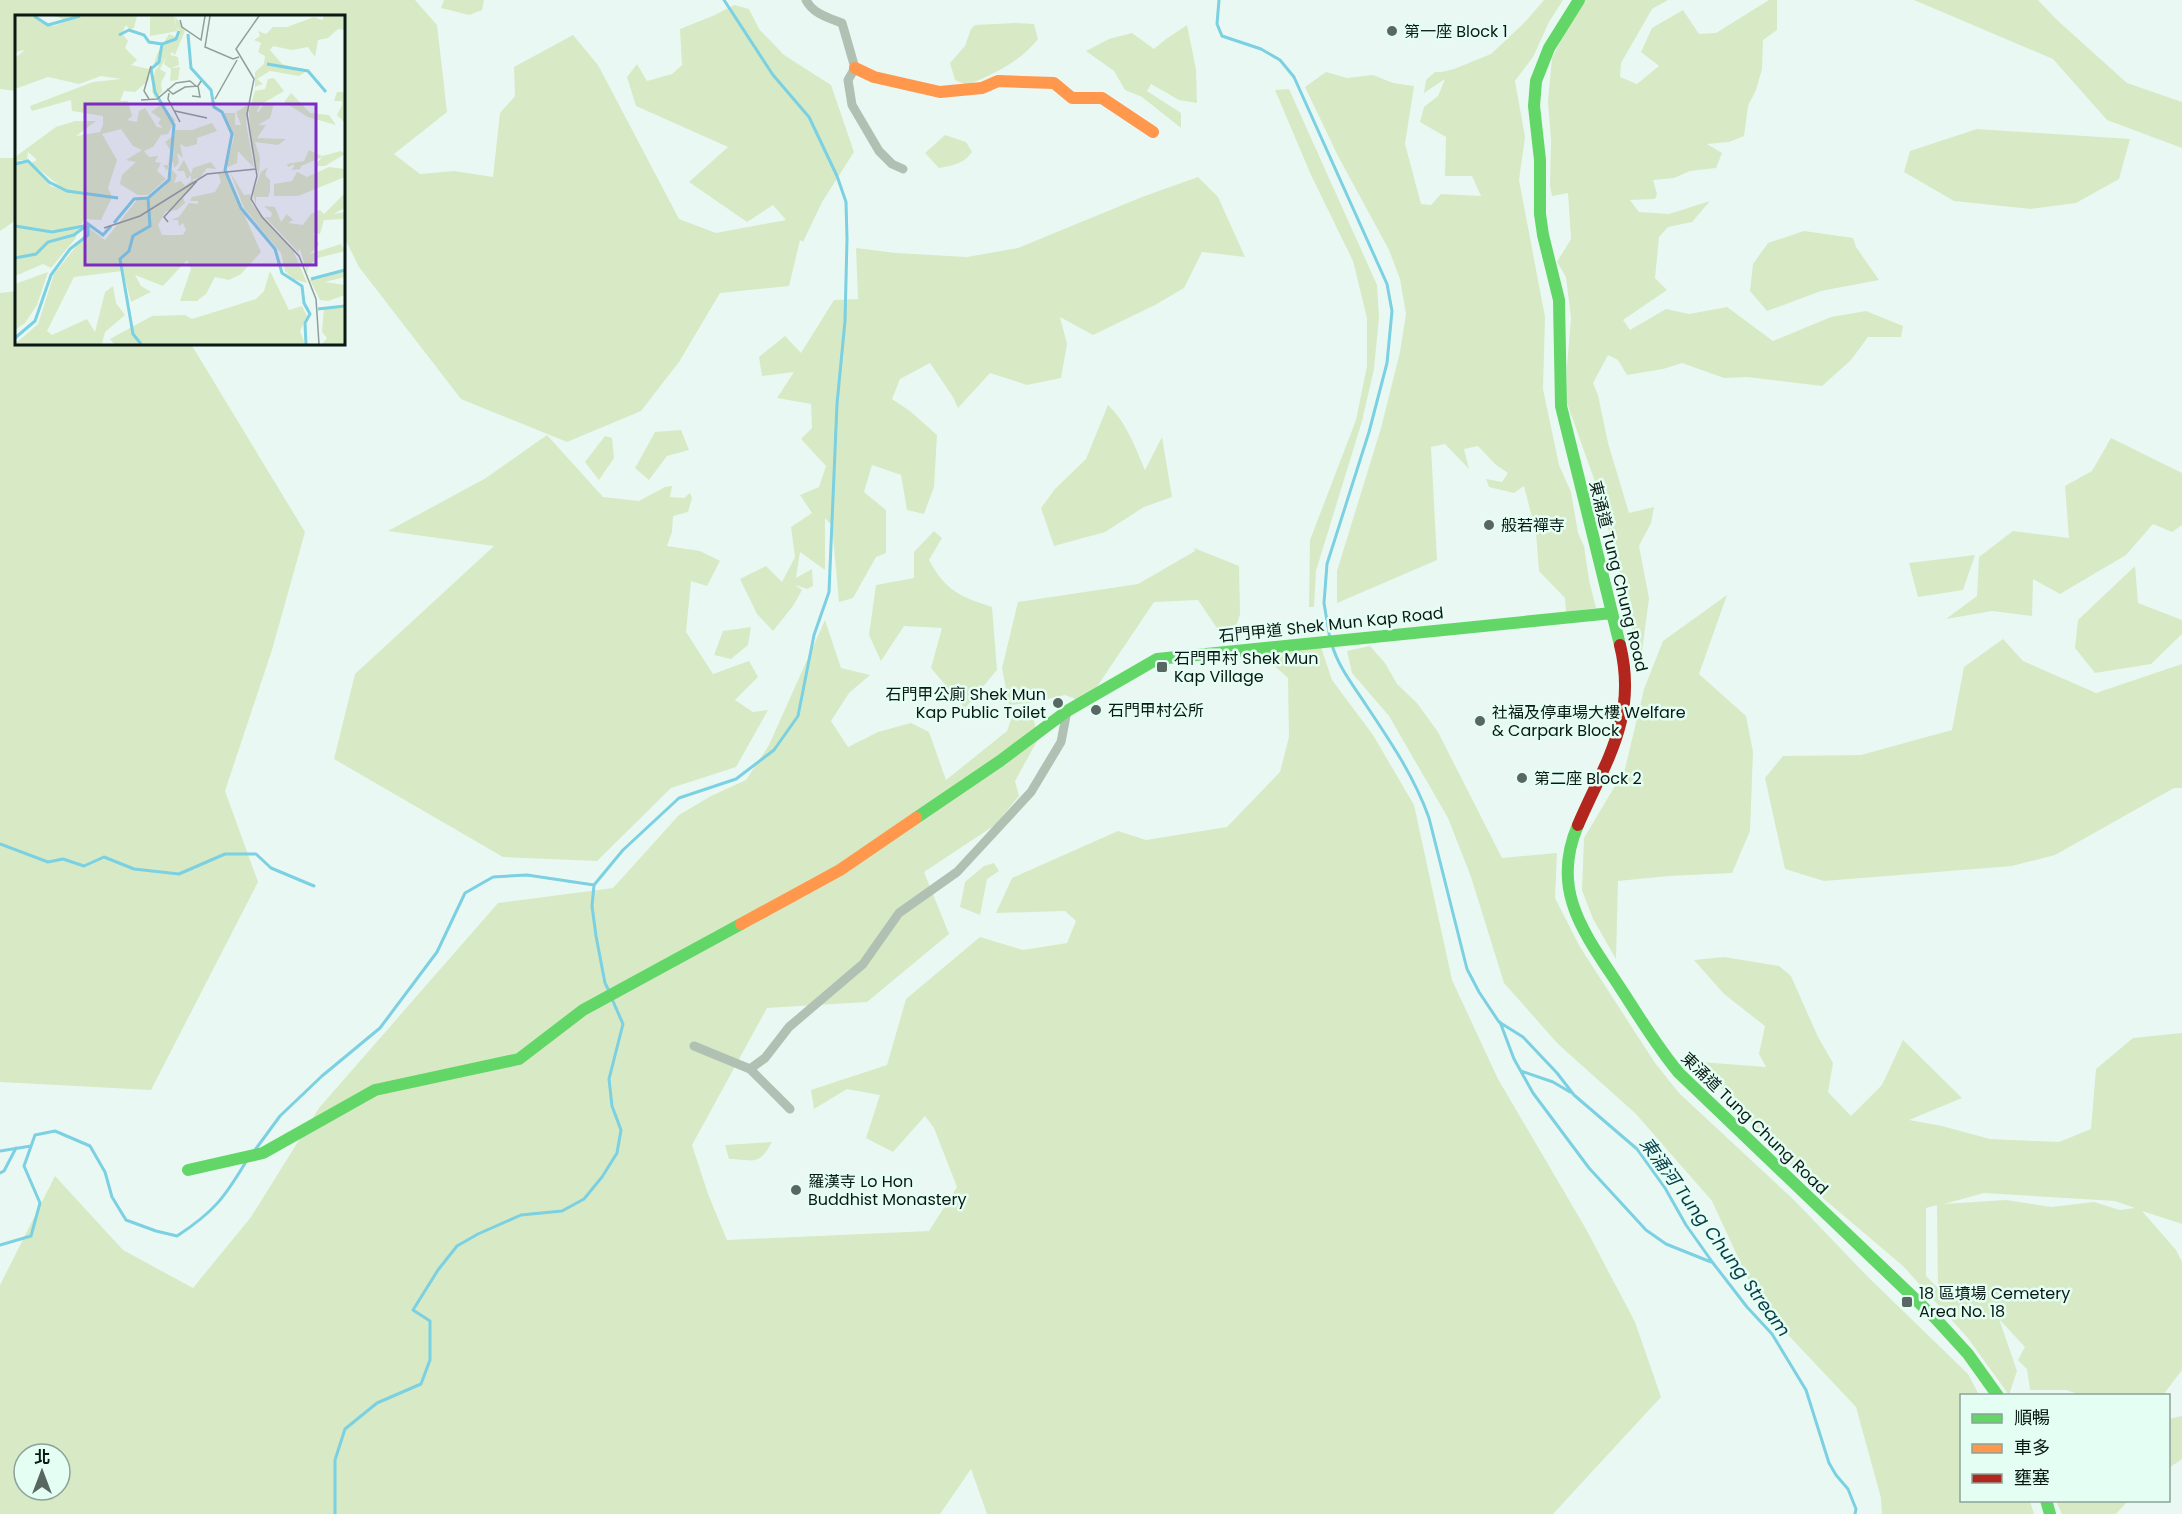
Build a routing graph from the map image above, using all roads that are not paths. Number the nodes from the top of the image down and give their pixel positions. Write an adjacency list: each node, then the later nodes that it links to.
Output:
1 (806, 0): 3 (street)
2 (1579, 0): 6 (street, 東涌道 Tung Chung Road)
3 (855, 68): 4 (street); 5 (street)
4 (1153, 132)
5 (903, 169)
6 (1612, 613): 7 (street, 石門甲道 Shek Mun Kap Road); 12 (street, 東涌道 Tung Chung Road)
7 (1067, 711): 9 (street); 11 (street, 石門甲道 Shek Mun Kap Road)
8 (694, 1047): 9 (street)
9 (750, 1069): 10 (street)
10 (790, 1109)
11 (188, 1170)
12 (1997, 1394)

